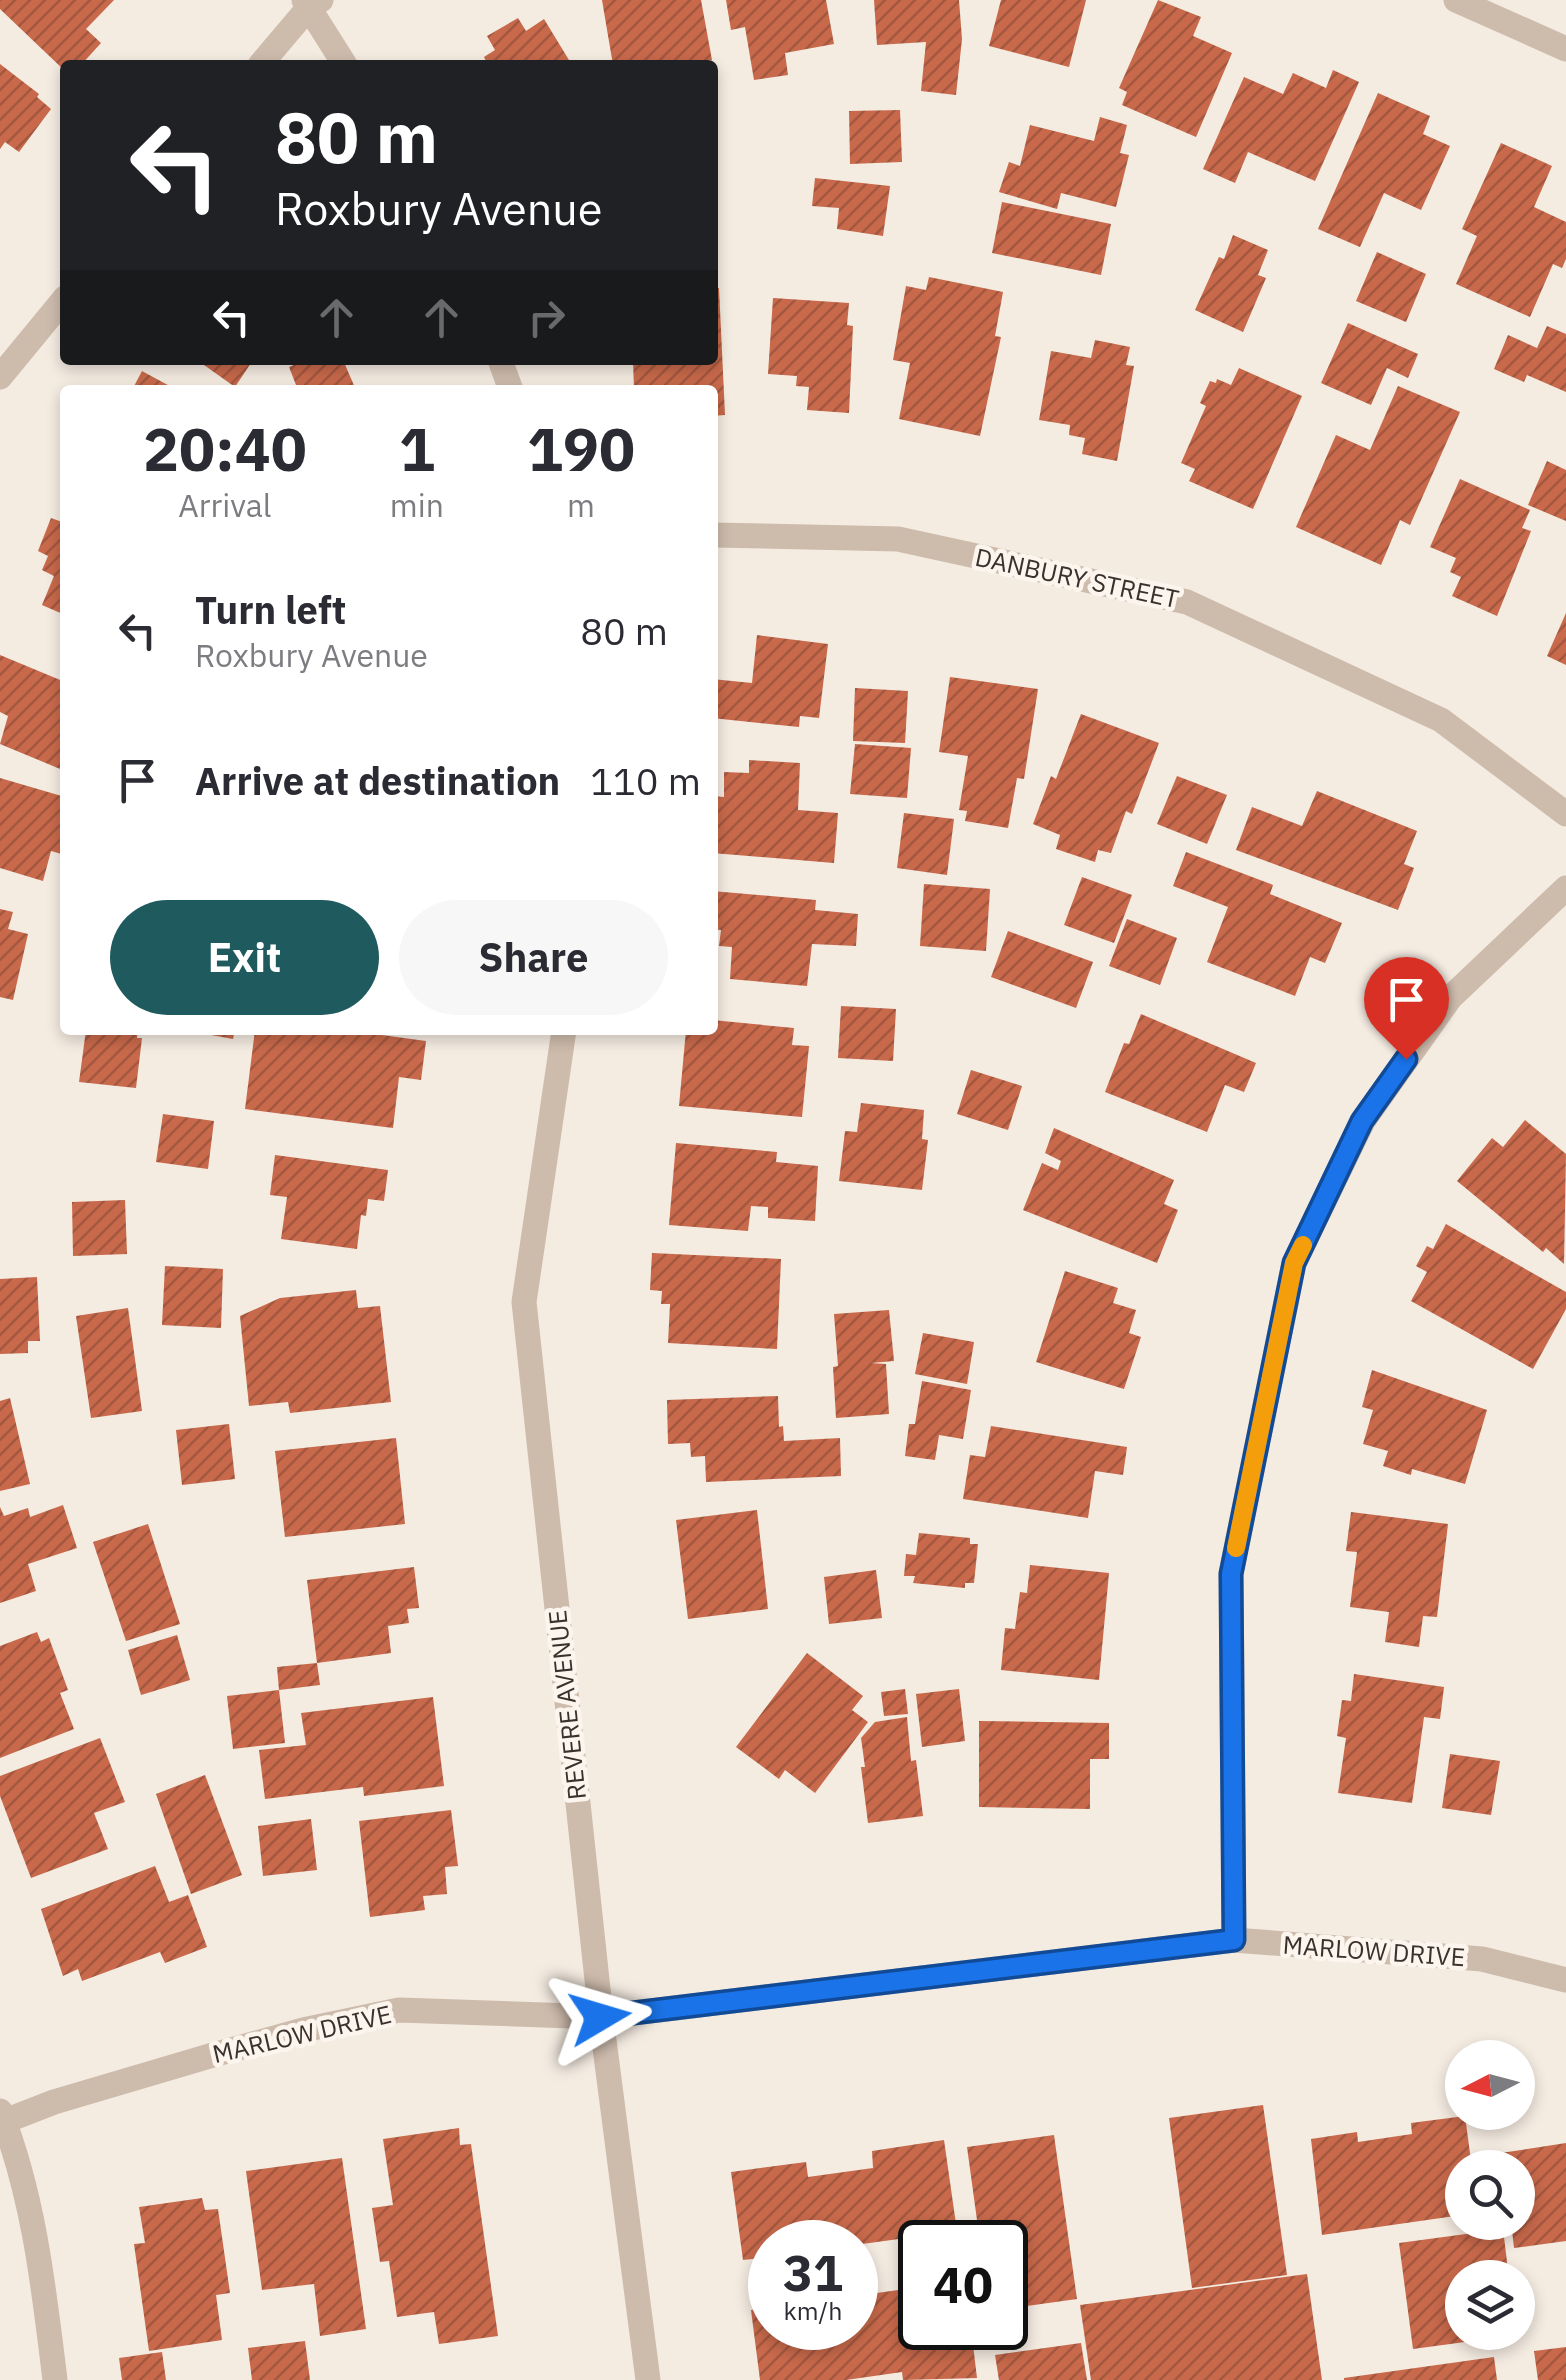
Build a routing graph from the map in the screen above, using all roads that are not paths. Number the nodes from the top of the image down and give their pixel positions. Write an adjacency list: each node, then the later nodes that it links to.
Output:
1 (1456, 0): 3 (street)
2 (312, 2): 4 (street); 5 (street)
3 (1566, 48)
4 (264, 60)
5 (341, 60)
6 (60, 304): 7 (street)
7 (0, 377)
8 (718, 536): 9 (street, DANBURY STREET)
9 (1566, 814)
10 (1566, 888): 12 (street)
11 (563, 1035): 14 (street, REVERE AVENUE)
12 (1234, 1940): 13 (street, MARLOW DRIVE); 14 (street, MARLOW DRIVE)
13 (1566, 1980)
14 (600, 2017): 15 (street, MARLOW DRIVE); 17 (street, REVERE AVENUE)
15 (1, 2118): 16 (street)
16 (55, 2380)
17 (648, 2380)

